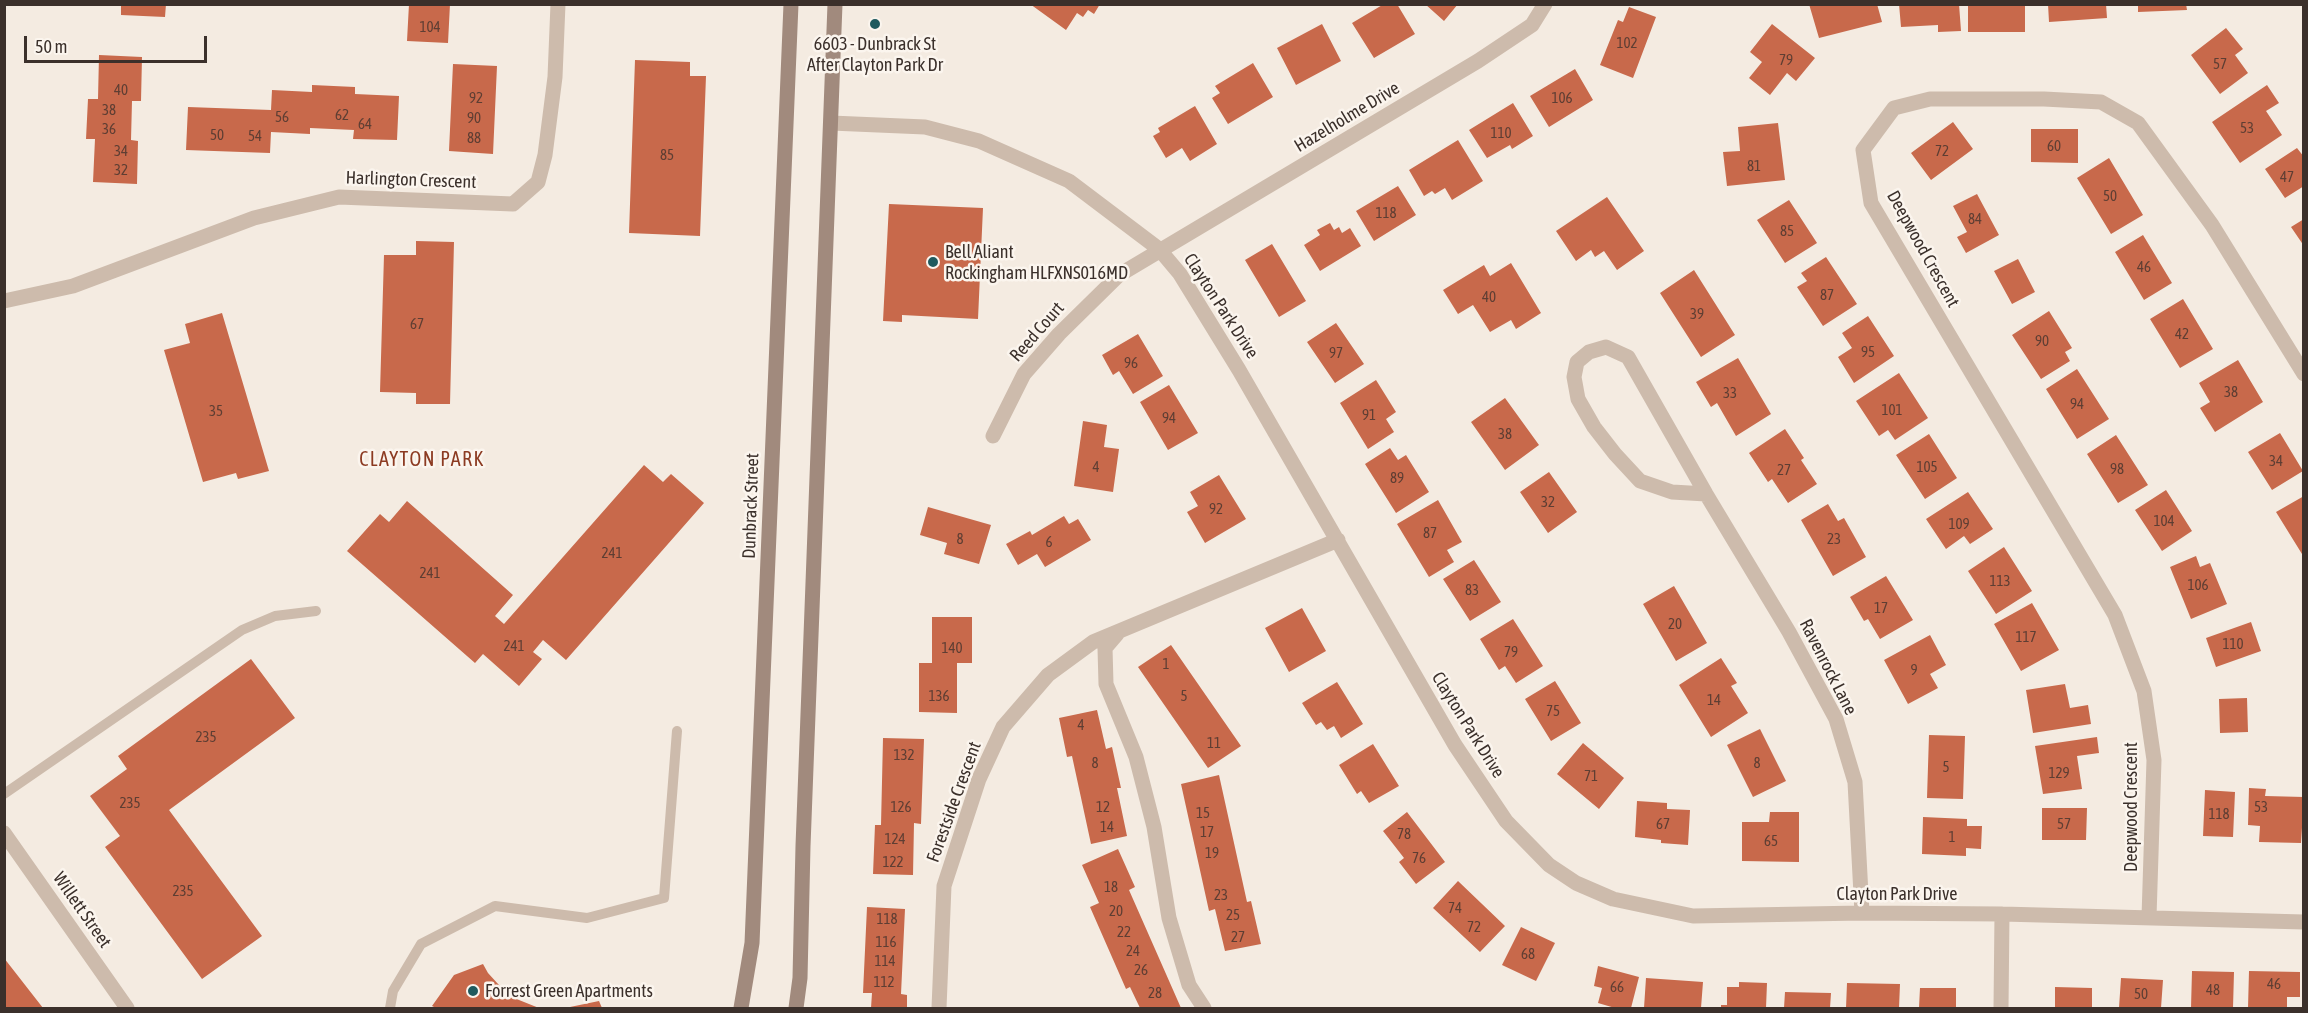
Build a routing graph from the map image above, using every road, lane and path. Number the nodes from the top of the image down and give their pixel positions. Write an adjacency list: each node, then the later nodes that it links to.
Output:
1 (558, 4): 7 (street, Harlington Crescent)
2 (791, 4): 23 (main road, Dunbrack Street)
3 (835, 4): 5 (main road)
4 (1545, 4): 6 (street, Hazelholme Drive)
5 (831, 123): 6 (street, Clayton Park Drive); 24 (main road)
6 (1159, 249): 9 (street, Reed Court); 11 (street, Clayton Park Drive)
7 (4, 301)
8 (2304, 374): 19 (street, Deepwood Crescent)
9 (993, 436)
10 (1706, 494): 10 (street, Ravenrock Lane); 17 (street, Ravenrock Lane)
11 (1338, 540): 13 (street, Forestside Crescent); 17 (street, Clayton Park Drive)
12 (316, 611): 15 (lane)
13 (1119, 632): 25 (street, Forestside Crescent); 26 (street)
14 (677, 731): 22 (lane)
15 (4, 794)
16 (4, 833): 21 (street, Willett Street)
17 (1862, 913): 18 (street, Clayton Park Drive)
18 (2002, 914): 19 (street, Clayton Park Drive); 27 (street)
19 (2150, 917): 20 (street, Clayton Park Drive)
20 (2304, 922)
21 (127, 1008)
22 (390, 1008)
23 (741, 1008)
24 (796, 1008)
25 (939, 1008)
26 (1204, 1008)
27 (2001, 1008)

